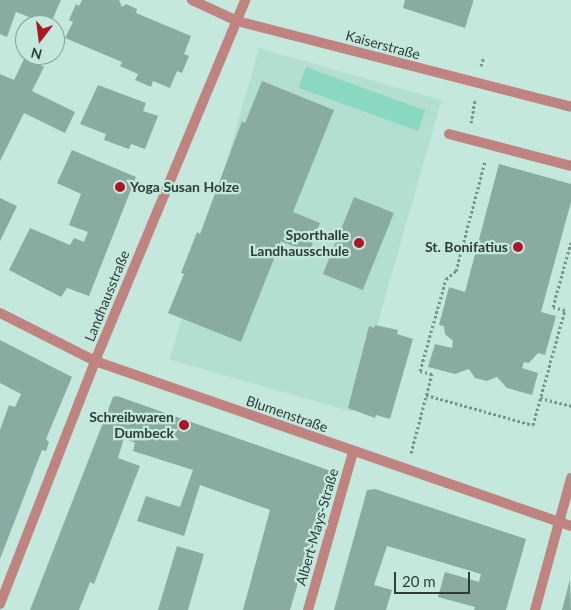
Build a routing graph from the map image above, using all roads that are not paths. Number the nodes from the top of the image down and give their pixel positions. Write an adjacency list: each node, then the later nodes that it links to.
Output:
1 (192, 0): 3 (street, Kaiserstraße)
2 (245, 0): 3 (street, Landhausstraße)
3 (237, 21): 4 (street, Kaiserstraße); 8 (street, Landhausstraße)
4 (571, 107)
5 (449, 134): 6 (street)
6 (571, 166)
7 (0, 313): 8 (street, Blumenstraße)
8 (95, 361): 9 (street, Blumenstraße); 13 (street, Landhausstraße)
9 (353, 452): 11 (street, Blumenstraße); 14 (street, Albert-Mays-Straße)
10 (571, 478): 11 (street)
11 (559, 523): 12 (street, Blumenstraße); 15 (street)
12 (571, 526)
13 (0, 604)
14 (308, 610)
15 (535, 610)

